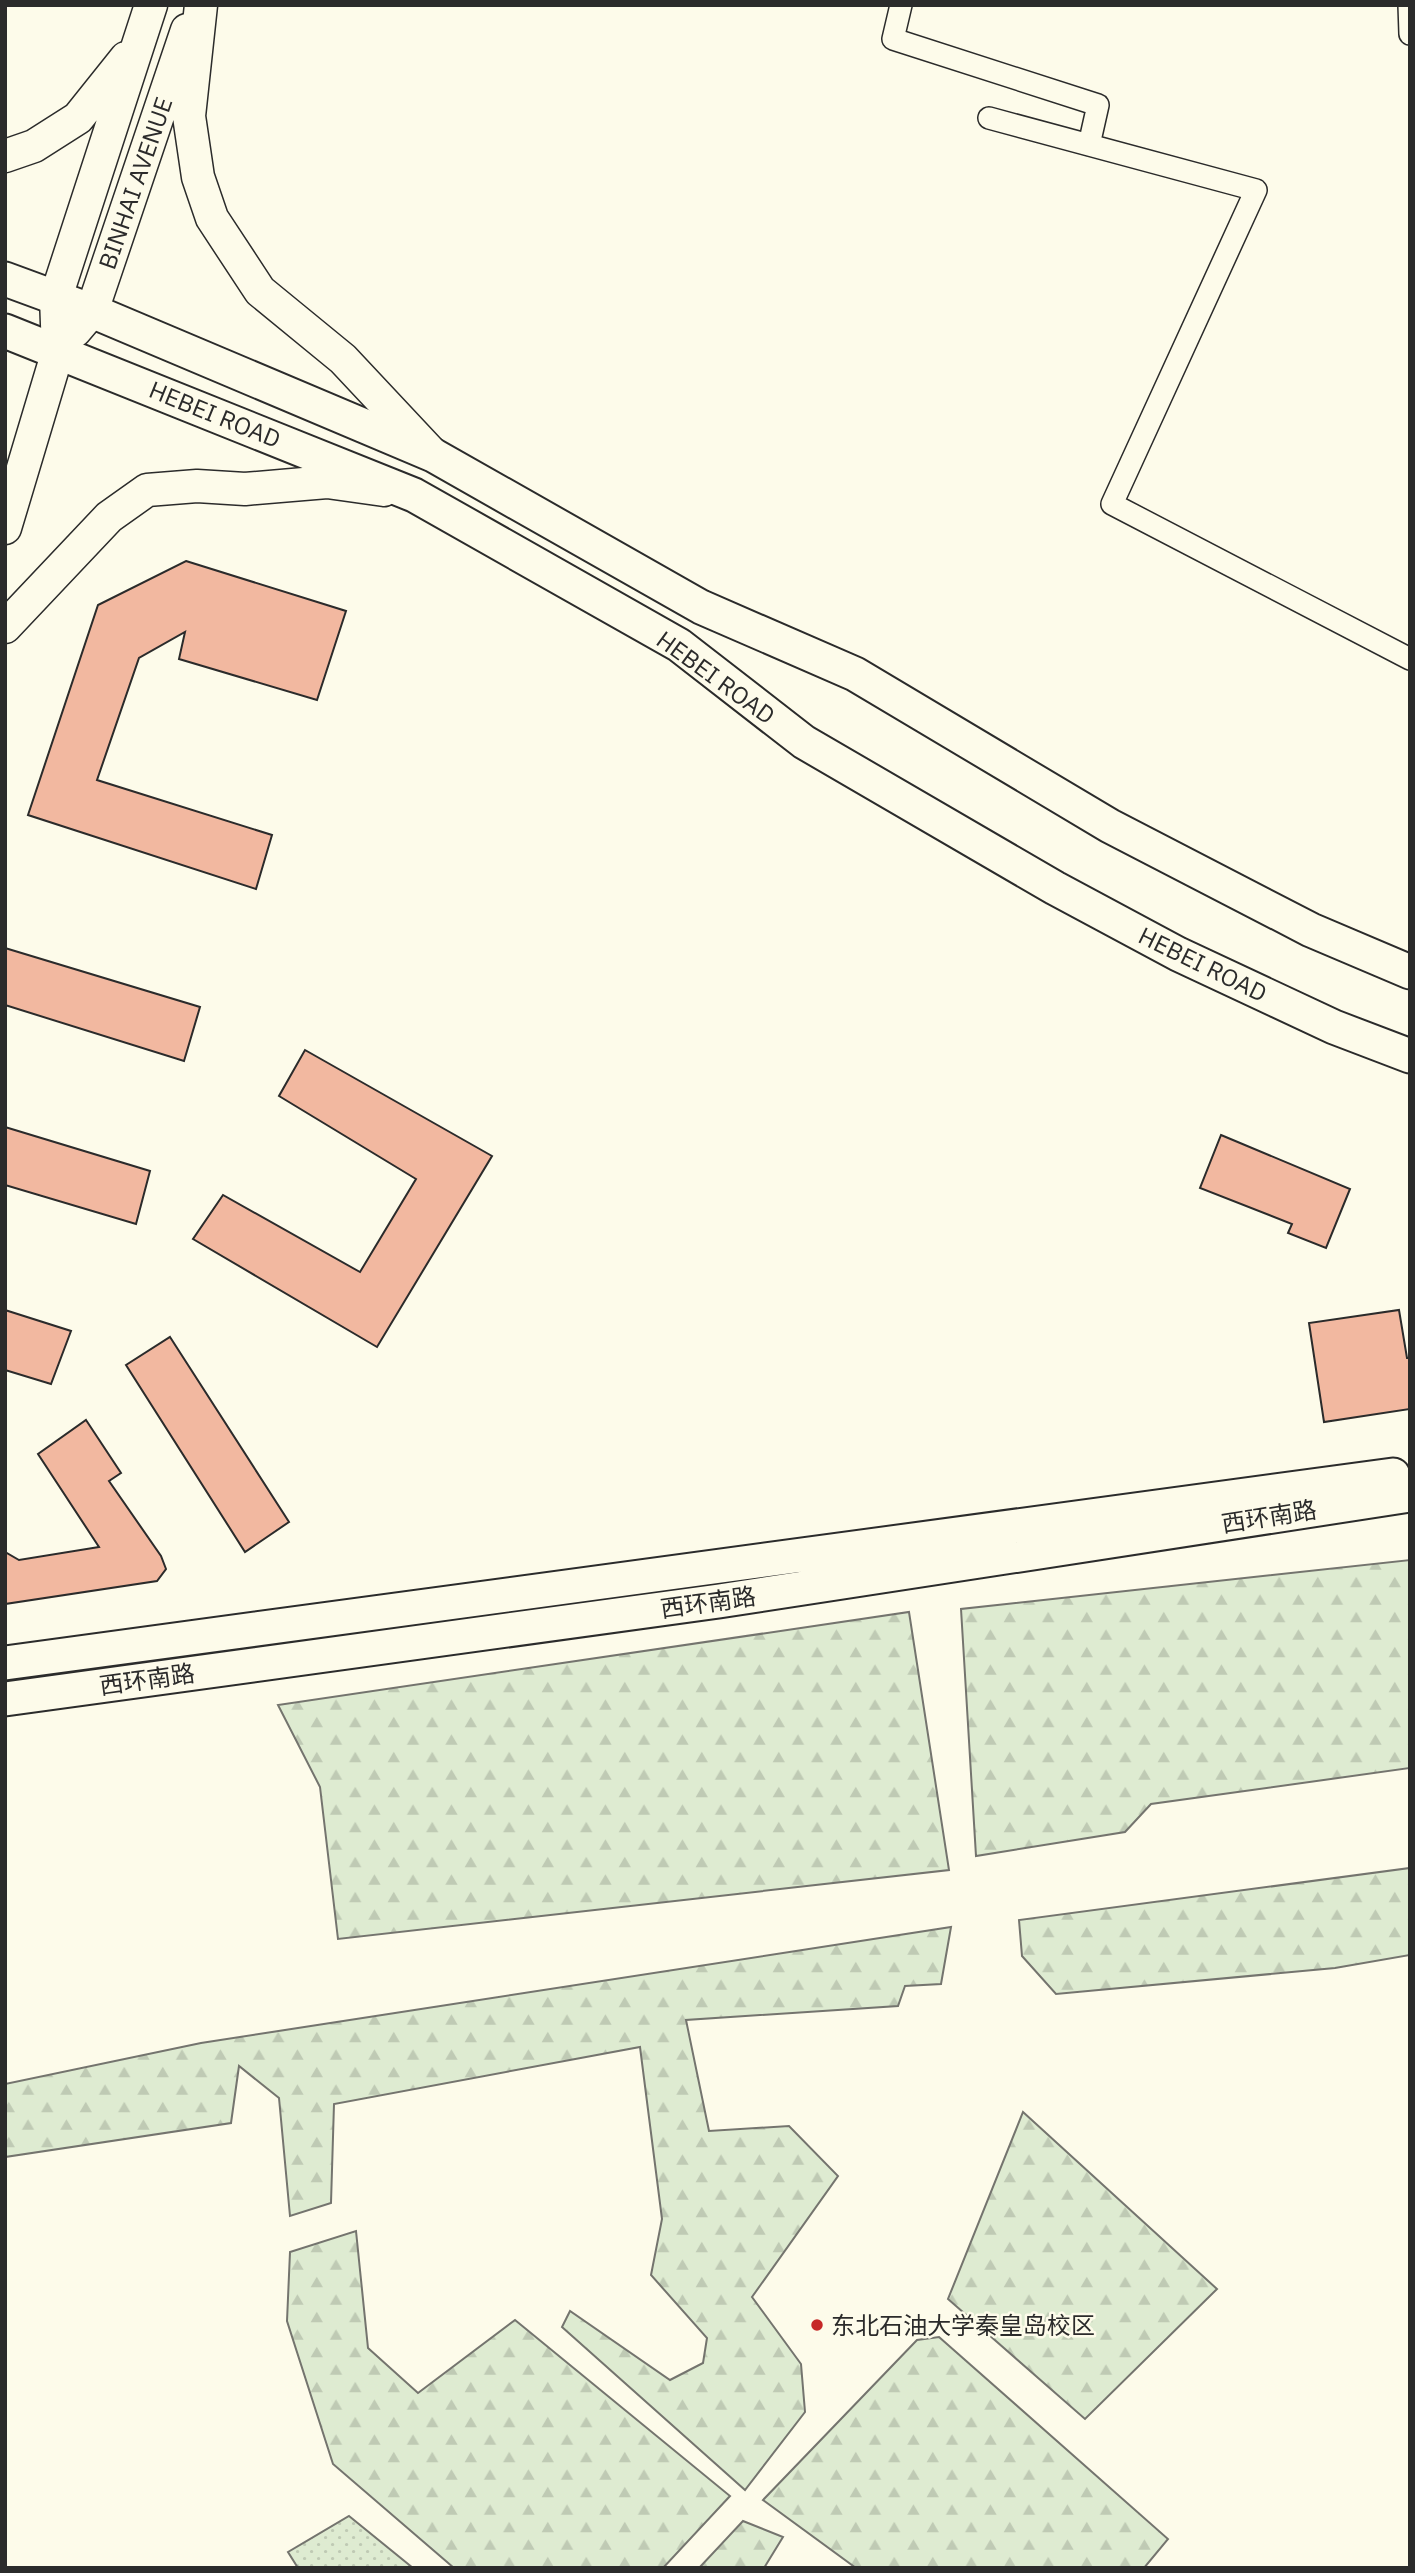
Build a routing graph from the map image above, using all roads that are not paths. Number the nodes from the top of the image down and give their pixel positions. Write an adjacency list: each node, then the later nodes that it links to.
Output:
1 (150, 5): 8 (main road); 10 (main road, BINHAI AVENUE)
2 (198, 5): 11 (main road, BINHAI AVENUE); 14 (main road)
3 (901, 5): 7 (street)
4 (1409, 5): 5 (street)
5 (1410, 34)
6 (989, 118): 7 (street)
7 (1089, 145): 18 (street)
8 (5, 156)
9 (5, 279): 10 (highway, HEBEI ROAD)
10 (56, 297): 11 (highway, HEBEI ROAD); 13 (main road, BINHAI AVENUE)
11 (92, 311): 13 (main road, BINHAI AVENUE); 14 (highway, HEBEI ROAD)
12 (5, 331): 13 (highway, HEBEI ROAD)
13 (58, 351): 15 (highway, HEBEI ROAD); 16 (main road, BINHAI AVENUE)
14 (433, 455): 19 (highway, HEBEI ROAD)
15 (414, 495): 17 (main road); 20 (highway, HEBEI ROAD)
16 (5, 528)
17 (5, 627)
18 (1410, 659)
19 (1410, 972)
20 (1410, 1056)
21 (1410, 1473): 23 (highway, 西环南路)
22 (1410, 1495): 24 (highway, 西环南路)
23 (5, 1663)
24 (5, 1699)

